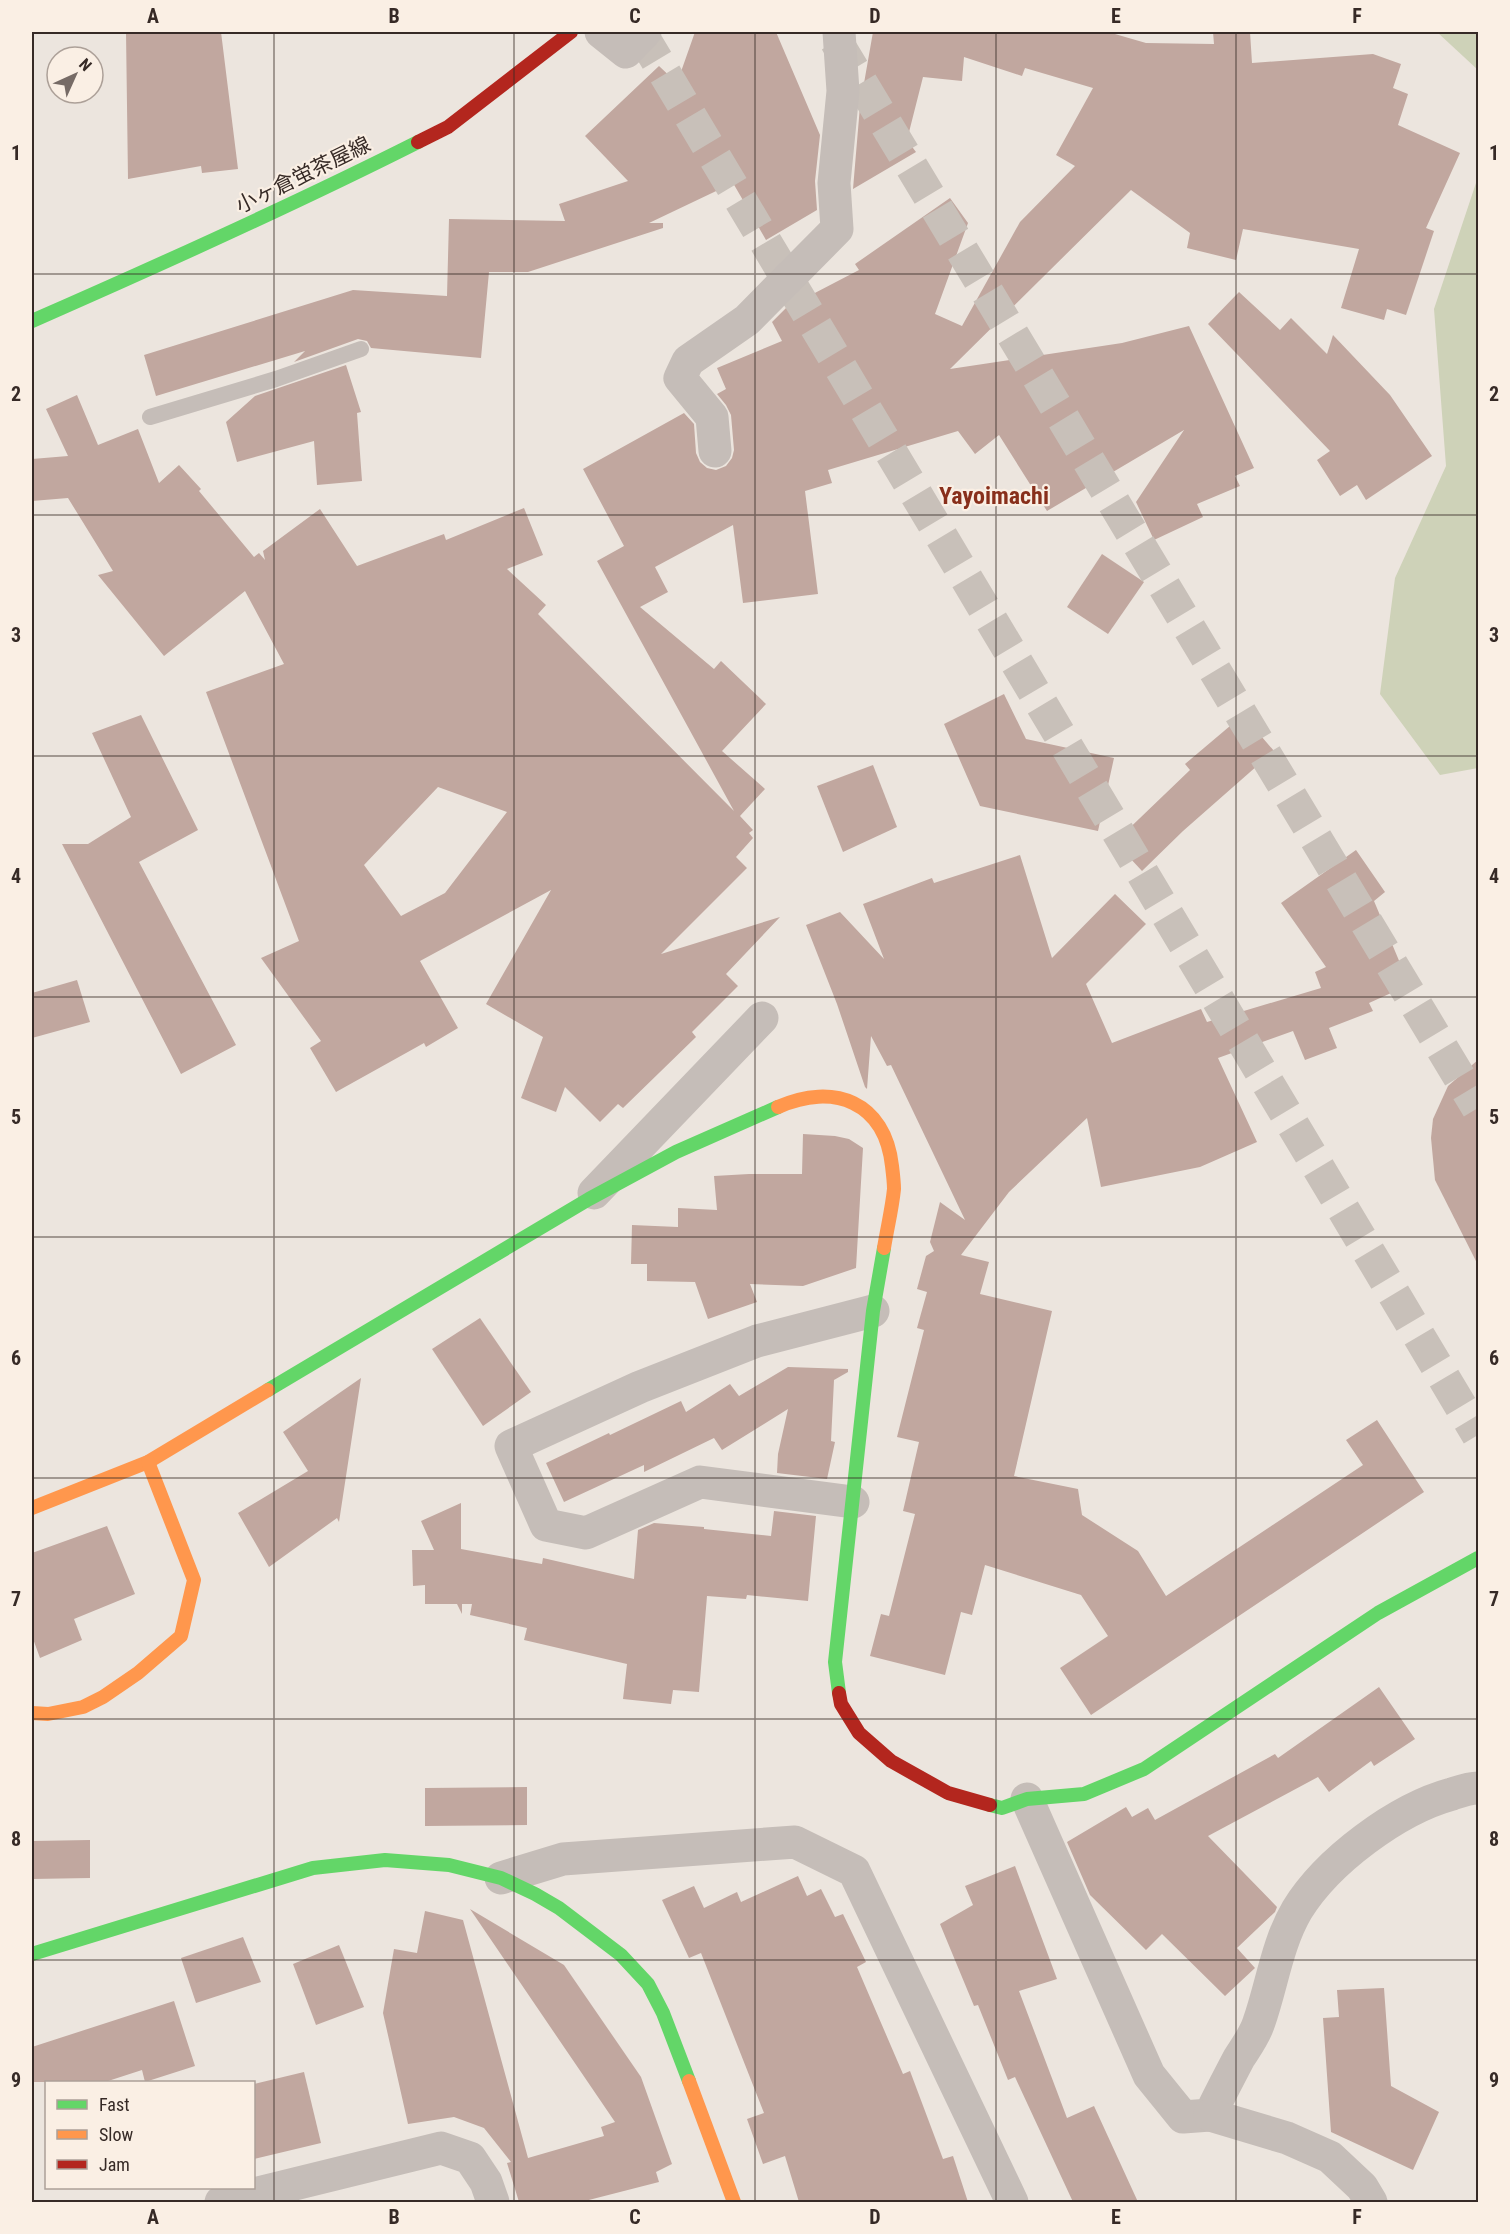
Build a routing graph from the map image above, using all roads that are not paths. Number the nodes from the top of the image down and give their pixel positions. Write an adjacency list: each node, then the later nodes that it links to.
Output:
1 (571, 32): 5 (street, 小ヶ倉蛍茶屋線)
2 (601, 32): 3 (street)
3 (645, 32)
4 (839, 32): 8 (street)
5 (32, 321)
6 (361, 350): 7 (lane)
7 (150, 417)
8 (715, 451)
9 (762, 1018): 10 (street)
10 (589, 1199): 11 (street); 12 (street)
11 (873, 1311): 13 (street); 13 (street)
12 (148, 1462): 14 (street); 16 (street)
13 (853, 1502): 18 (street)
14 (32, 1508)
15 (1479, 1557): 18 (street)
16 (32, 1713)
17 (1479, 1788): 21 (street)
18 (1027, 1799): 21 (street)
19 (501, 1878): 20 (street); 24 (street); 25 (street)
20 (32, 1954)
21 (1210, 2115): 26 (street)
22 (221, 2202): 23 (street)
23 (493, 2202)
24 (734, 2202)
25 (1012, 2202)
26 (1371, 2202)

